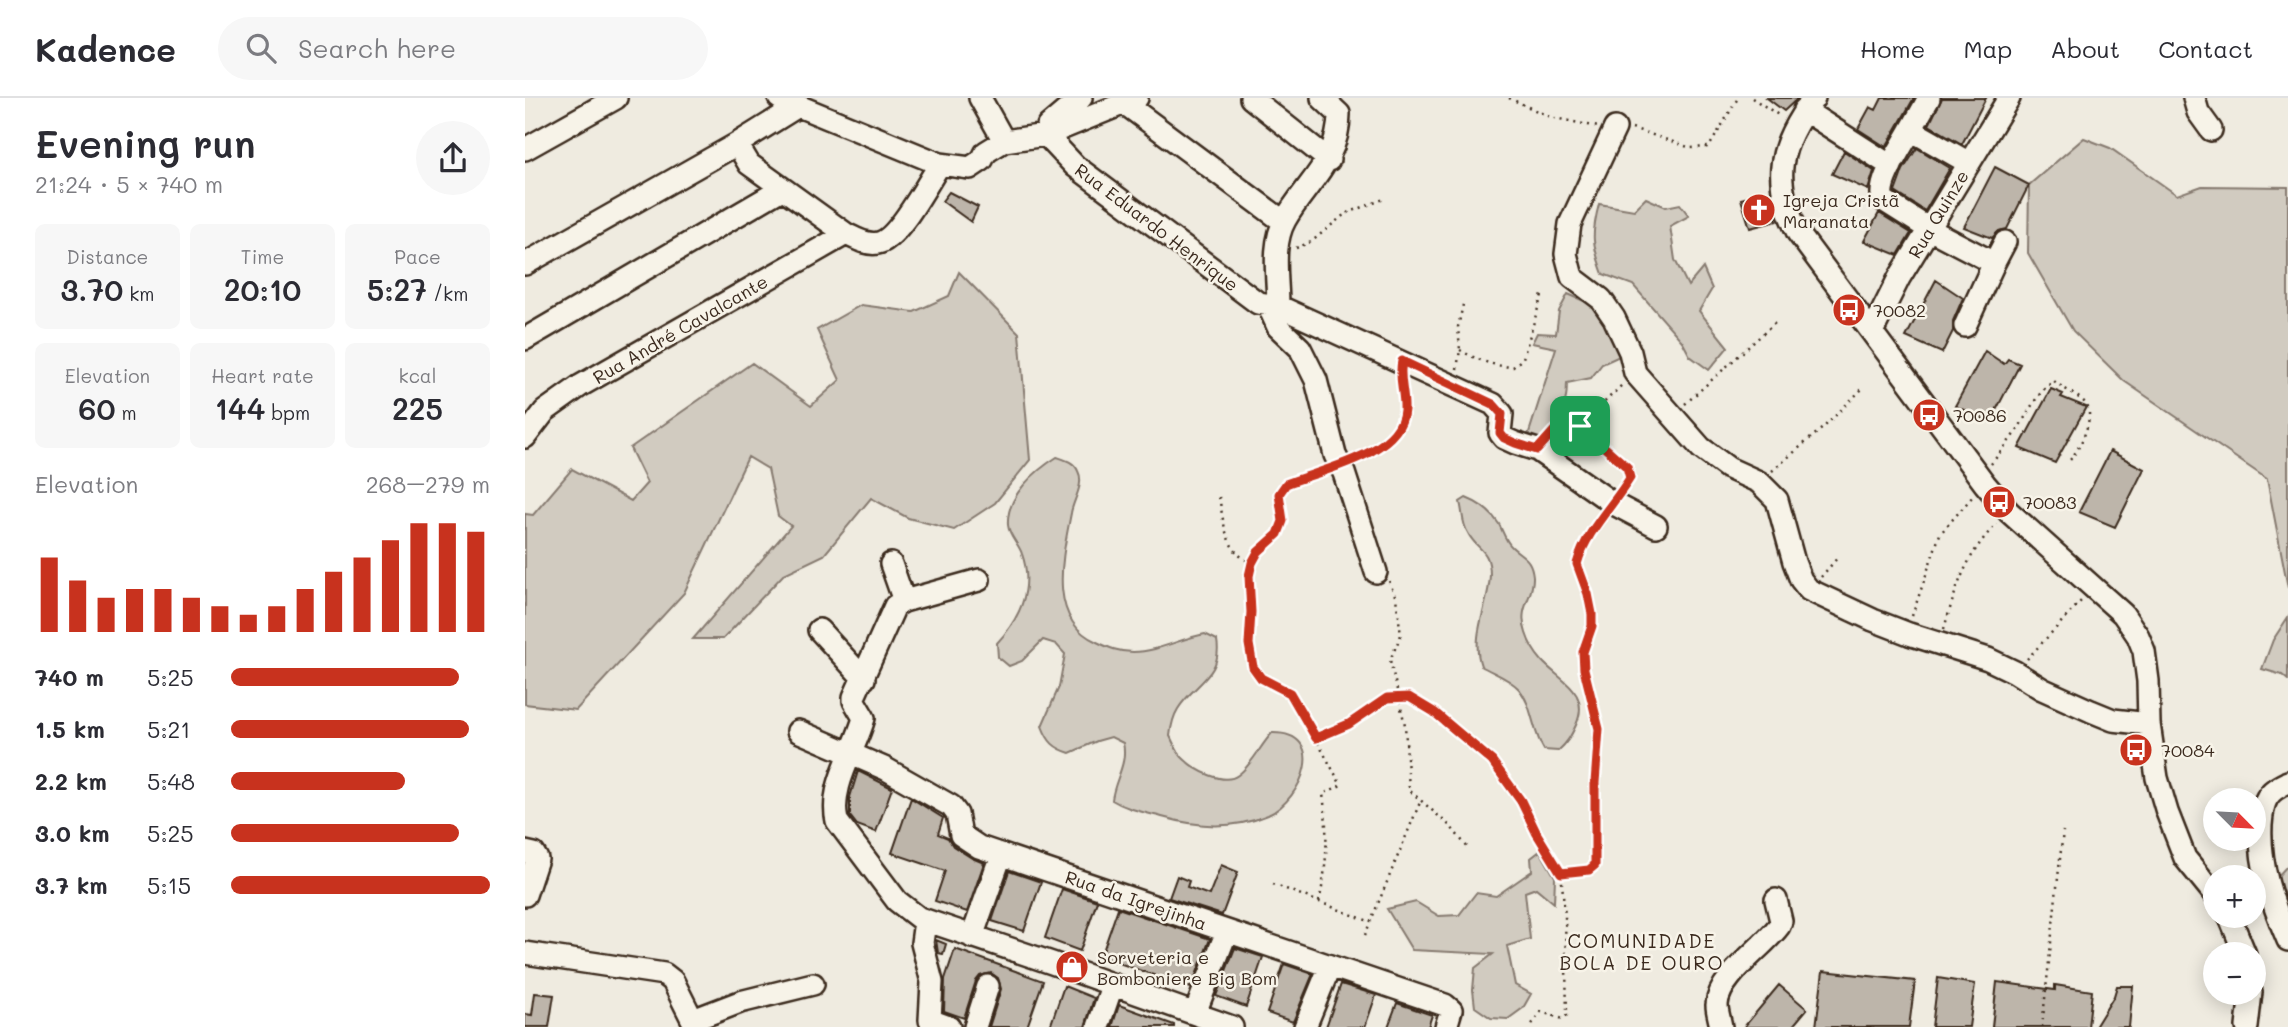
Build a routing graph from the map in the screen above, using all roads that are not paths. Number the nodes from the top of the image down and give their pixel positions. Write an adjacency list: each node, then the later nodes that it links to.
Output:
1 (616, 98): 18 (street)
2 (979, 98): 16 (street)
3 (1080, 98): 15 (street)
4 (1251, 98): 19 (street)
5 (1929, 98): 13 (street)
6 (2009, 98): 20 (street, Rua Quinze)
7 (2194, 98): 14 (street)
8 (1326, 99): 19 (street)
9 (1131, 100): 15 (street); 24 (street)
10 (788, 102): 17 (street); 21 (street)
11 (1804, 111): 22 (street); 32 (street)
12 (1615, 128): 42 (street)
13 (1912, 130): 20 (street); 22 (street)
14 (2211, 130)
15 (1046, 134): 16 (street); 30 (street, Rua Eduardo Henrique)
16 (1004, 141): 21 (street)
17 (737, 144): 23 (street); 29 (street)
18 (525, 149)
19 (1329, 160): 24 (street)
20 (1969, 163): 25 (street, Rua Quinze)
21 (940, 164): 26 (street)
22 (1891, 166): 25 (street)
23 (782, 189): 26 (street); 33 (street)
24 (1284, 222): 30 (street)
25 (1929, 229): 28 (street); 32 (street, Rua Quinze)
26 (846, 234): 34 (street, Rua André Cavalcante)
27 (2005, 242): 28 (street)
28 (1994, 263): 31 (street)
29 (525, 264)
30 (1273, 306): 35 (street, Rua Eduardo Henrique); 37 (street)
31 (1965, 326)
32 (1872, 332): 42 (street)
33 (525, 339)
34 (525, 437)
35 (1656, 526)
36 (891, 564): 39 (street)
37 (1376, 572)
38 (979, 580): 39 (street)
39 (904, 601): 41 (street)
40 (819, 630): 41 (street)
41 (864, 679): 44 (street)
42 (2149, 724): 48 (street)
43 (797, 731): 44 (street, Rua da Igrejinha)
44 (850, 753): 47 (street, Rua da Igrejinha); 51 (street)
45 (2288, 782): 54 (street)
46 (525, 852): 49 (street)
47 (1001, 855): 52 (street, Rua da Igrejinha); 53 (street)
48 (2203, 880)
49 (525, 895)
50 (1776, 900): 69 (street)
51 (925, 921): 53 (street); 64 (street)
52 (1227, 931): 56 (street, Rua da Igrejinha); 61 (street)
53 (972, 937): 59 (street)
54 (2288, 940)
55 (525, 953): 63 (street)
56 (1329, 967): 62 (street, Rua da Igrejinha); 68 (street)
57 (813, 984): 63 (street)
58 (988, 986): 66 (street)
59 (1112, 986): 61 (street); 67 (street)
60 (2250, 1005): 70 (street)
61 (1195, 1013): 65 (street)
62 (1449, 1018)
63 (695, 1023)
64 (940, 1024)
65 (1228, 1026)
66 (975, 1027)
67 (1098, 1027)
68 (1305, 1027)
69 (1721, 1027)
70 (2247, 1027)

